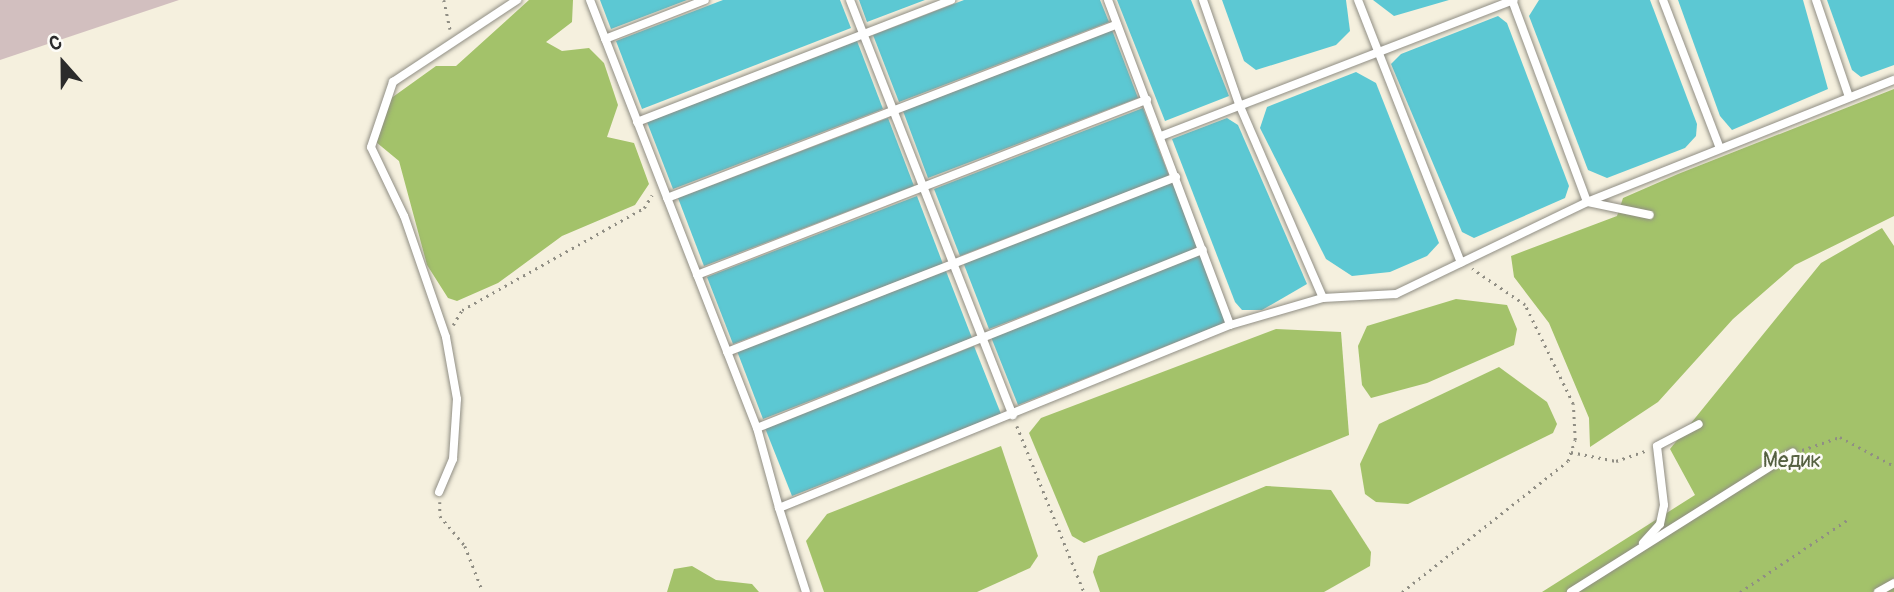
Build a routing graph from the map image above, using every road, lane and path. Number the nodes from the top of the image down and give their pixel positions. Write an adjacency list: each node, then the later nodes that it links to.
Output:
1 (444, 0): 16 (path)
2 (517, 0): 16 (lane)
3 (590, 0): 15 (lane)
4 (705, 0): 15 (lane)
5 (850, 0): 14 (lane)
6 (951, 0): 14 (lane)
7 (1108, 0): 13 (lane)
8 (1203, 0): 21 (lane)
9 (1358, 0): 17 (lane)
10 (1513, 0): 17 (lane); 30 (lane)
11 (1663, 0): 25 (lane)
12 (1816, 0): 19 (lane)
13 (1117, 24): 20 (lane); 22 (lane)
14 (863, 34): 22 (lane); 23 (lane)
15 (605, 39): 23 (lane)
16 (453, 43): 38 (lane)
17 (1377, 54): 21 (lane); 33 (lane)
18 (1894, 80): 19 (lane)
19 (1849, 97): 25 (lane)
20 (1147, 100): 24 (lane); 28 (lane)
21 (1239, 103): 24 (lane); 36 (lane)
22 (893, 112): 28 (lane); 29 (lane)
23 (637, 122): 27 (lane)
24 (1161, 136): 26 (lane)
25 (1719, 146): 30 (lane)
26 (1176, 177): 32 (lane); 34 (lane)
27 (661, 182): 29 (lane); 38 (path)
28 (922, 187): 34 (lane); 35 (lane)
29 (667, 198): 35 (lane)
30 (1587, 202): 31 (lane); 33 (lane)
31 (1650, 215)
32 (1203, 250): 37 (lane); 39 (lane)
33 (1461, 263): 36 (lane); 45 (path)
34 (952, 264): 39 (lane); 40 (lane)
35 (697, 275): 40 (lane)
36 (1324, 298): 37 (lane)
37 (1230, 325): 41 (lane)
38 (446, 337): 48 (lane)
39 (982, 337): 41 (lane); 43 (lane)
40 (727, 352): 43 (lane)
41 (1013, 415): 49 (lane); 55 (path)
42 (1699, 424): 44 (lane)
43 (757, 428): 49 (lane)
44 (1657, 446): 45 (path); 51 (lane)
45 (1572, 452): 56 (path)
46 (1794, 452): 47 (path); 51 (lane)
47 (1894, 466)
48 (439, 492): 53 (path)
49 (779, 508): 54 (lane)
50 (1847, 520): 58 (path)
51 (1637, 551): 57 (lane)
52 (1894, 583): 59 (lane)
53 (482, 592)
54 (806, 592)
55 (1084, 592)
56 (1402, 592)
57 (1571, 592)
58 (1740, 592)
59 (1878, 592)

